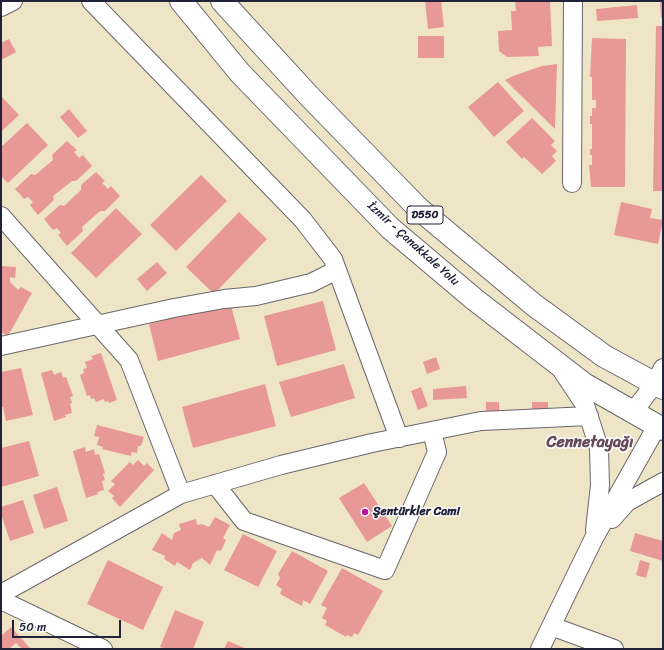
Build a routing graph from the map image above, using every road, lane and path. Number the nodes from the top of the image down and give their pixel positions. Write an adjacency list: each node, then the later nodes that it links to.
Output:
1 (13, 1): 6 (street)
2 (91, 1): 9 (street)
3 (181, 1): 12 (highway, İzmir - Çanakkale Yolu)
4 (222, 1): 13 (highway, D550)
5 (573, 1): 7 (street)
6 (1, 7)
7 (572, 183)
8 (1, 216): 10 (street)
9 (337, 270): 10 (street); 18 (street)
10 (98, 325): 11 (street); 21 (street)
11 (1, 346)
12 (554, 360): 14 (highway, İzmir - Çanakkale Yolu); 15 (street)
13 (660, 380): 14 (street)
14 (634, 411): 16 (highway, İzmir - Çanakkale Yolu)
15 (589, 416): 17 (street); 22 (street)
16 (660, 428): 22 (street)
17 (432, 431): 18 (street); 20 (street)
18 (399, 438): 20 (street)
19 (663, 482): 22 (street)
20 (215, 484): 21 (street)
21 (181, 494): 23 (street)
22 (594, 538): 25 (street)
23 (1, 594)
24 (1, 600): 26 (street)
25 (552, 626): 27 (street); 28 (street)
26 (103, 649)
27 (540, 649)
28 (611, 649)

